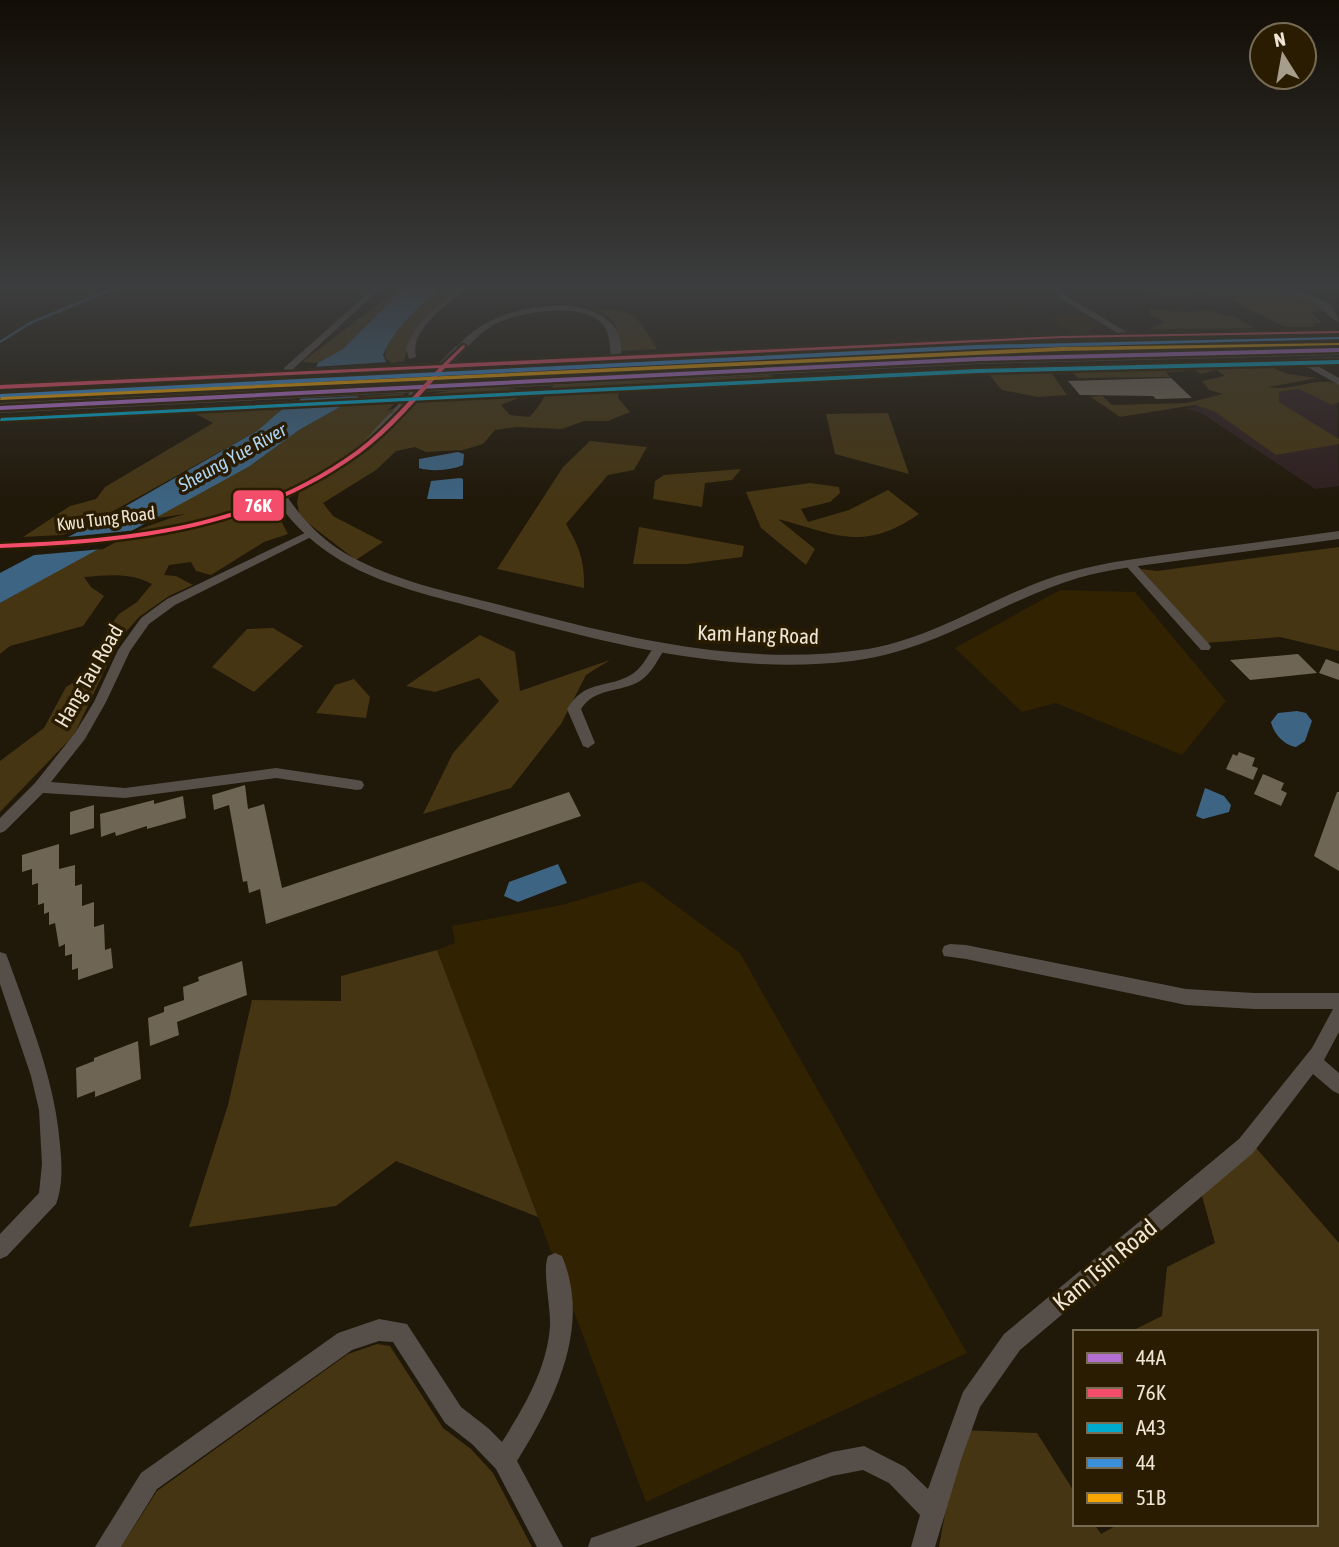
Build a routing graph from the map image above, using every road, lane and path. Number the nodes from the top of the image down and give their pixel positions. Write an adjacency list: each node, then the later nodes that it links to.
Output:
1 (300, 358): 8 (street)
2 (451, 358): 13 (street, Kwu Tung Road, bridge)
3 (615, 358): 7 (main road)
4 (796, 358): 7 (highway)
5 (1010, 358): 7 (highway)
6 (1339, 360): 9 (street)
7 (401, 378): 8 (highway); 8 (main road)
8 (288, 383): 10 (main road); 11 (highway); 12 (highway)
9 (1339, 383)
10 (0, 387)
11 (0, 396)
12 (0, 408)
13 (281, 498): 14 (street, Kam Hang Road); 16 (street, Kwu Tung Road)
14 (309, 534): 19 (street, Kam Hang Road); 22 (street, Hang Tau Road)
15 (1339, 535): 17 (street, Kam Hang Road)
16 (0, 546)
17 (1131, 565): 18 (street); 19 (street, Kam Hang Road)
18 (1205, 647)
19 (658, 650): 20 (street)
20 (587, 743)
21 (357, 785): 22 (street)
22 (40, 787): 23 (street, Hang Tau Road)
23 (0, 827)
24 (950, 951): 26 (street)
25 (0, 959): 30 (street)
26 (1339, 1001)
27 (1339, 1014): 28 (street, Kam Tsin Road)
28 (1312, 1061): 29 (street); 33 (street, Kam Tsin Road)
29 (1339, 1085)
30 (0, 1249)
31 (555, 1263): 32 (street)
32 (504, 1461): 34 (street); 35 (street)
33 (934, 1511): 36 (street); 37 (street, Kam Tsin Road)
34 (107, 1547)
35 (551, 1547)
36 (600, 1547)
37 (923, 1547)

